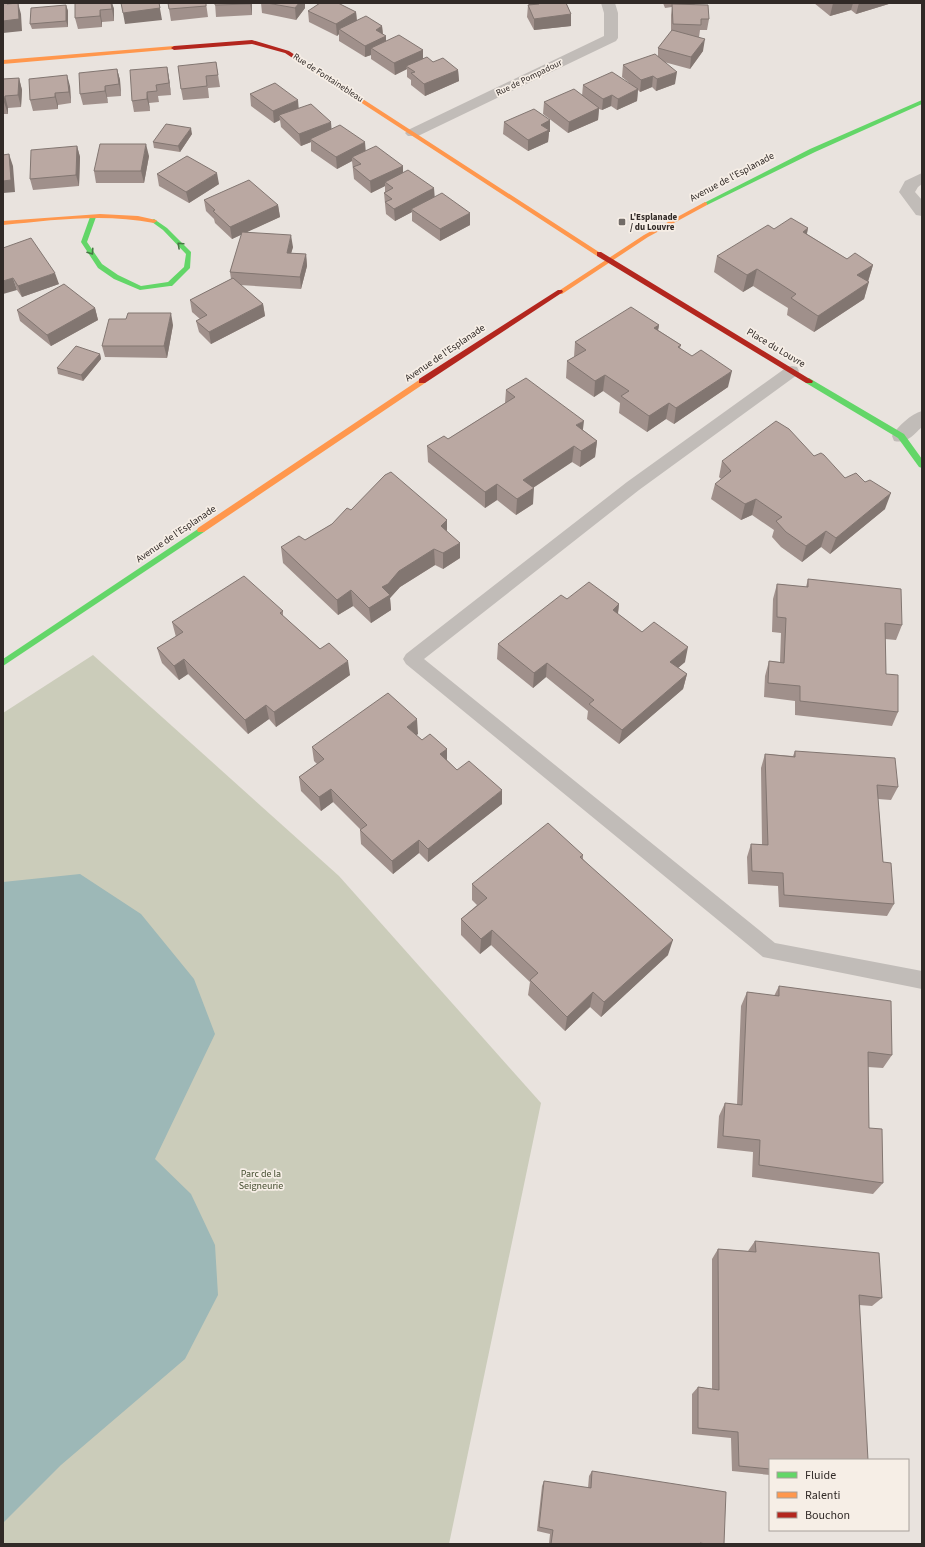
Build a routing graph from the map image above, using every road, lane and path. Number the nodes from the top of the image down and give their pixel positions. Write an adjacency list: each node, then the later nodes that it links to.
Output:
1 (608, 3): 4 (street, Rue de Pompadour)
2 (3, 62): 4 (street, Rue de Fontainebleau)
3 (922, 102): 9 (street, Avenue de l'Esplanade)
4 (414, 133): 9 (street, Rue de Fontainebleau)
5 (922, 178): 6 (street)
6 (922, 211)
7 (93, 217): 7 (street, one-way to 7); 8 (street)
8 (3, 223)
9 (609, 260): 10 (street, Place du Louvre); 14 (street, Avenue de l'Esplanade)
10 (792, 371): 12 (street, Place du Louvre); 15 (lane)
11 (922, 417): 12 (street)
12 (902, 436): 13 (street, Place du Louvre)
13 (922, 465)
14 (3, 663)
15 (922, 980)

